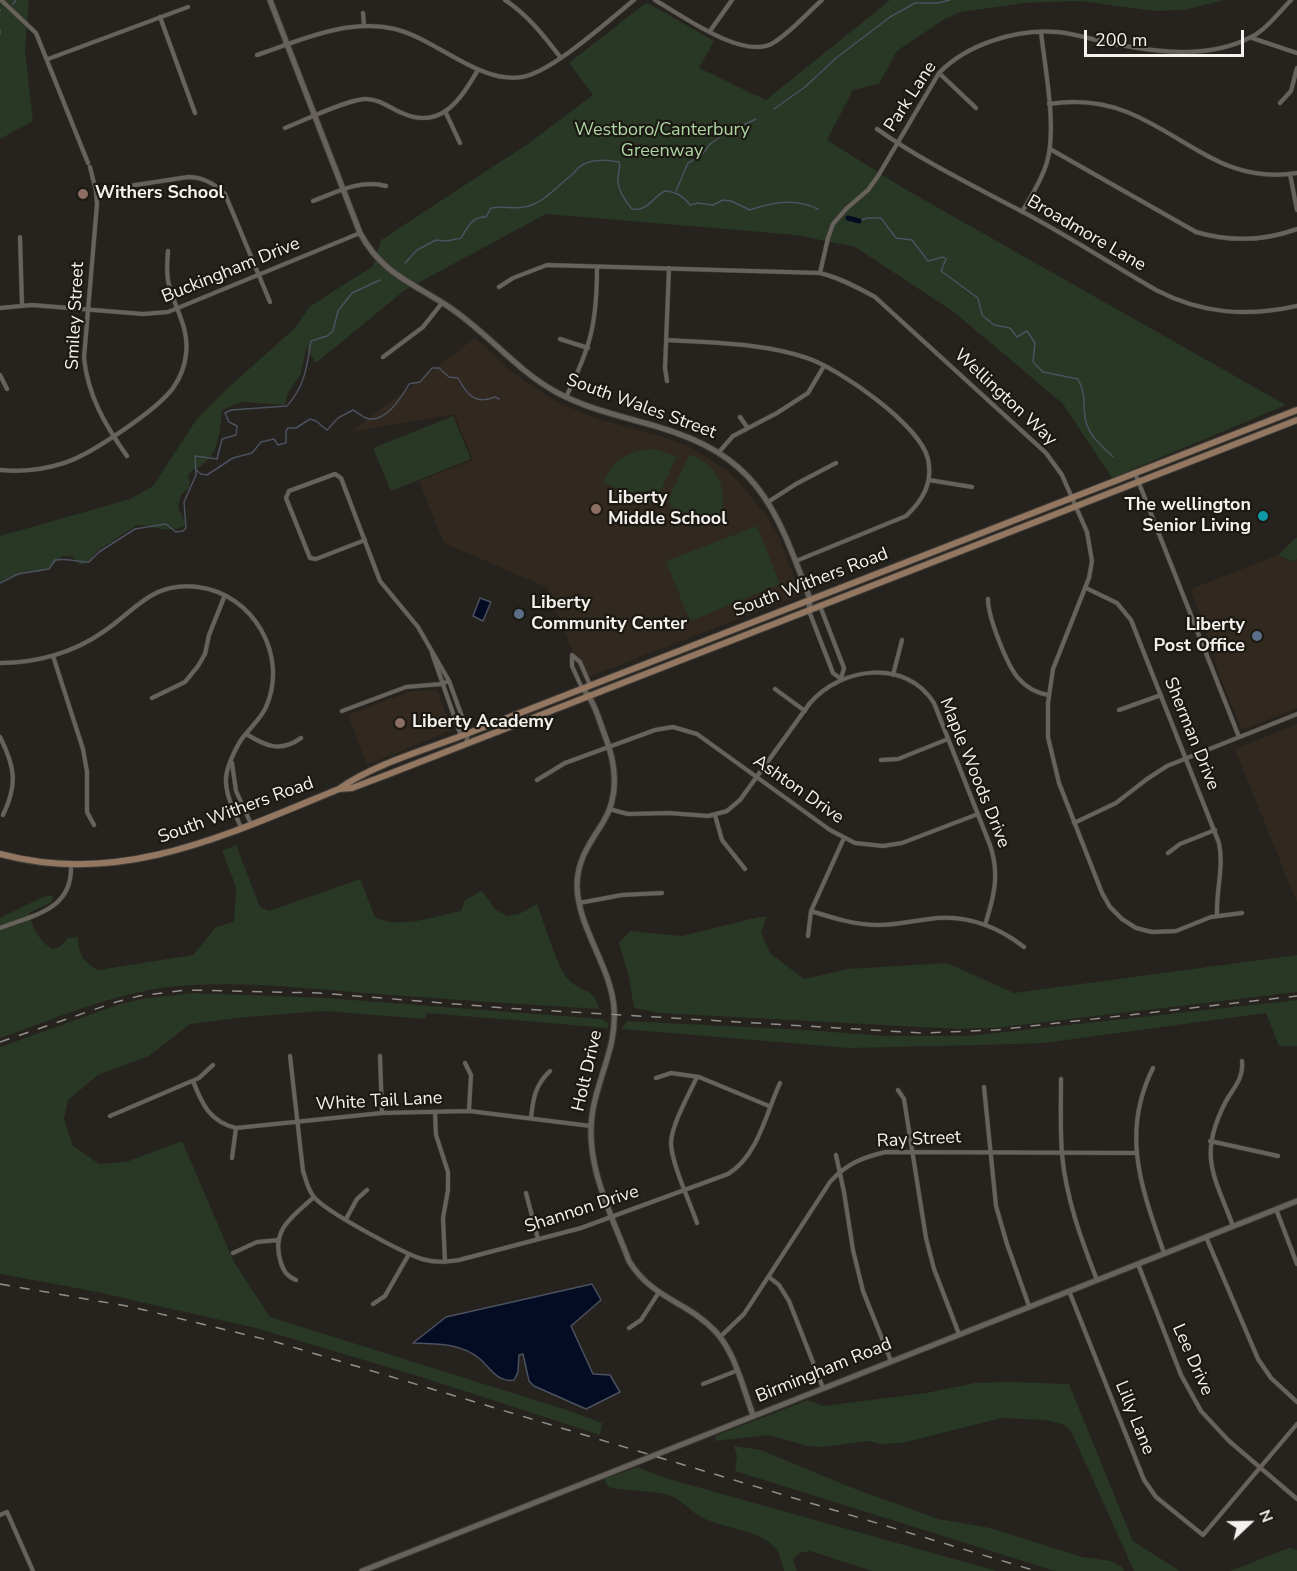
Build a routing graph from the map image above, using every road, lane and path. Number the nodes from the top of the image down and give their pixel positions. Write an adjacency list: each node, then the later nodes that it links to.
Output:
1 (1, 0): 20 (street, Smiley Street)
2 (270, 0): 16 (street, South Wales Street)
3 (505, 0): 19 (street)
4 (634, 0): 19 (street)
5 (655, 0): 13 (street)
6 (732, 0): 13 (street)
7 (822, 0): 13 (street)
8 (1292, 0): 15 (street, Park Lane)
9 (188, 7): 11 (street)
10 (363, 13): 12 (street)
11 (160, 17): 20 (street); 28 (street)
12 (364, 25): 16 (street); 22 (street)
13 (710, 31)
14 (1041, 32): 15 (street, Park Lane); 23 (street, Park Lane); 24 (street)
15 (1251, 37): 17 (street)
16 (288, 44): 18 (street); 29 (street, South Wales Street)
17 (1297, 53)
18 (257, 55)
19 (561, 58): 22 (street)
20 (48, 59): 39 (street, Smiley Street)
21 (1297, 68): 25 (street)
22 (478, 70): 27 (street)
23 (939, 73): 26 (street); 33 (street, Park Lane)
24 (1049, 104): 34 (street); 36 (street)
25 (1280, 104)
26 (976, 108)
27 (445, 111): 29 (street); 32 (street)
28 (195, 113)
29 (315, 116): 30 (street); 38 (street, South Wales Street)
30 (285, 128)
31 (877, 129): 33 (street, Broadmore Lane)
32 (460, 143)
33 (897, 143): 42 (street, Broadmore Lane); 49 (street, Park Lane)
34 (1050, 150): 42 (street); 43 (street)
35 (1297, 172): 36 (street)
36 (1290, 174): 41 (street)
37 (386, 186): 38 (street)
38 (343, 189): 40 (street); 44 (street, South Wales Street)
39 (96, 191): 50 (street); 57 (street, Smiley Street)
40 (313, 201)
41 (1297, 210)
42 (1022, 212): 55 (street, Broadmore Lane)
43 (1297, 229)
44 (360, 233): 50 (street, Buckingham Drive); 53 (street, South Wales Street)
45 (20, 237): 54 (street)
46 (168, 251): 58 (street)
47 (597, 267): 48 (street, Wellington Way); 51 (street, Wellington Way); 61 (street)
48 (669, 267): 49 (street, Wellington Way); 60 (street)
49 (820, 273): 81 (street, Wellington Way)
50 (259, 275): 52 (street); 58 (street, Buckingham Drive)
51 (499, 287)
52 (270, 302)
53 (442, 303): 62 (street); 67 (street, South Wales Street)
54 (22, 305): 56 (street, Buckingham Drive); 57 (street, Buckingham Drive)
55 (1297, 306)
56 (0, 308)
57 (88, 309): 58 (street, Buckingham Drive); 72 (street, Smiley Street)
58 (178, 309): 72 (street)
59 (560, 339): 61 (street)
60 (666, 340): 63 (street); 65 (street)
61 (588, 348): 67 (street)
62 (383, 357)
63 (824, 366): 71 (street); 78 (street)
64 (0, 375): 66 (street)
65 (667, 381)
66 (7, 389)
67 (566, 397): 73 (street, South Wales Street)
68 (1297, 410): 77 (main road, South Withers Road)
69 (740, 417): 71 (street)
70 (1297, 420): 79 (main road, South Withers Road)
71 (747, 427): 73 (street)
72 (113, 436): 74 (street, Smiley Street); 76 (street)
73 (718, 452): 82 (street, South Wales Street)
74 (127, 456)
75 (836, 463): 82 (street)
76 (0, 470)
77 (1135, 473): 79 (street); 81 (main road, South Withers Road)
78 (929, 480): 80 (street); 85 (street)
79 (1138, 482): 83 (main road, South Withers Road); 113 (street)
80 (972, 487)
81 (1071, 498): 83 (street, Wellington Way); 88 (main road, South Withers Road)
82 (768, 502): 85 (street, South Wales Street)
83 (1075, 507): 86 (street, Wellington Way); 90 (main road, South Withers Road)
84 (365, 540): 84 (street); 93 (street)
85 (795, 561): 88 (street, South Wales Street)
86 (1086, 588): 104 (street, Wellington Way); 105 (street, Sherman Drive)
87 (225, 596): 94 (street); 106 (street); 111 (street)
88 (810, 599): 90 (street); 91 (street, South Wales Street); 100 (main road, South Withers Road)
89 (988, 599): 104 (street)
90 (820, 606): 91 (main road, South Withers Road); 97 (street)
91 (809, 611): 97 (street); 103 (main road, South Withers Road)
92 (902, 640): 96 (street)
93 (431, 649): 98 (street); 99 (street)
94 (53, 656): 95 (street); 128 (street)
95 (0, 663)
96 (893, 675): 97 (street, Maple Woods Drive); 116 (street, Maple Woods Drive)
97 (841, 679): 109 (street, Maple Woods Drive)
98 (449, 681): 99 (street); 115 (street)
99 (441, 684): 108 (street); 115 (street)
100 (590, 685): 101 (main road, South Withers Road); 101 (street, Holt Drive); 103 (street, Holt Drive)
101 (582, 688): 103 (street, Holt Drive); 115 (main road, South Withers Road)
102 (775, 689): 109 (street)
103 (589, 695): 115 (main road, South Withers Road); 117 (street, Holt Drive)
104 (1048, 695): 127 (street, Wellington Way)
105 (1161, 695): 107 (street); 118 (street, Sherman Drive)
106 (152, 698)
107 (1119, 710)
108 (342, 711)
109 (805, 711): 121 (street, Maple Woods Drive)
110 (1297, 714): 113 (street)
111 (246, 734): 114 (street); 120 (street)
112 (0, 737): 125 (street)
113 (1239, 737): 118 (street)
114 (301, 738)
115 (465, 738): 129 (main road, South Withers Road)
116 (948, 739): 119 (street); 124 (street, Maple Woods Drive)
117 (610, 747): 121 (street, Ashton Drive); 122 (street, Ashton Drive); 123 (street, Holt Drive)
118 (1186, 758): 127 (street); 131 (street, Sherman Drive)
119 (881, 760)
120 (231, 763): 129 (street); 130 (street)
121 (757, 777): 126 (street, Maple Woods Drive); 132 (street, Ashton Drive)
122 (537, 780)
123 (609, 810): 126 (street); 138 (street, Holt Drive)
124 (978, 814): 132 (street, Ashton Drive); 142 (street, Maple Woods Drive)
125 (3, 815)
126 (715, 815): 136 (street)
127 (1074, 823): 141 (street, Wellington Way)
128 (94, 825)
129 (251, 825): 130 (main road, South Withers Road)
130 (241, 828): 135 (main road, South Withers Road)
131 (1215, 830): 133 (street); 141 (street, Sherman Drive)
132 (844, 838): 139 (street)
133 (1168, 853)
134 (0, 854): 135 (main road, South Withers Road)
135 (71, 865): 143 (street)
136 (745, 869)
137 (662, 893): 138 (street)
138 (579, 903): 167 (street, Holt Drive)
139 (811, 911): 142 (street); 144 (street)
140 (1242, 913): 141 (street, Wellington Way)
141 (1217, 915)
142 (985, 925): 145 (street)
143 (0, 928)
144 (808, 936)
145 (1024, 947)
146 (290, 1056): 166 (street)
147 (380, 1056): 163 (street)
148 (1242, 1061): 169 (street)
149 (465, 1064): 161 (street)
150 (213, 1065): 156 (street)
151 (1153, 1068): 173 (street)
152 (550, 1071): 165 (street)
153 (697, 1077): 154 (street); 160 (street); 179 (street)
154 (656, 1078)
155 (1061, 1079): 172 (street)
156 (193, 1081): 164 (street); 168 (street)
157 (780, 1083): 160 (street, Shannon Drive)
158 (984, 1087): 171 (street)
159 (898, 1090): 170 (street)
160 (769, 1106): 179 (street, Shannon Drive)
161 (469, 1111): 162 (street, White Tail Lane); 165 (street, White Tail Lane)
162 (435, 1112): 163 (street, White Tail Lane); 194 (street)
163 (382, 1113): 166 (street, White Tail Lane)
164 (110, 1116)
165 (531, 1118): 167 (street, White Tail Lane)
166 (298, 1121): 168 (street, White Tail Lane); 181 (street)
167 (591, 1126): 184 (street, Holt Drive)
168 (236, 1128): 176 (street)
169 (1210, 1141): 175 (street); 187 (street)
170 (912, 1151): 171 (street, Ray Street); 177 (street, Ray Street); 205 (street)
171 (989, 1151): 172 (street, Ray Street); 203 (street)
172 (1062, 1152): 173 (street, Ray Street); 199 (street)
173 (1136, 1153): 192 (street)
174 (836, 1155): 177 (street)
175 (1278, 1156)
176 (232, 1158)
177 (839, 1172): 197 (street, Ray Street); 207 (street)
178 (367, 1190): 185 (street)
179 (685, 1190): 184 (street, Shannon Drive); 186 (street)
180 (526, 1193): 189 (street)
181 (314, 1197): 185 (street, Shannon Drive); 190 (street)
182 (1297, 1201): 183 (street, Birmingham Road)
183 (1276, 1209): 187 (street, Birmingham Road); 196 (street)
184 (612, 1216): 189 (street, Shannon Drive); 201 (street, Holt Drive)
185 (346, 1219): 193 (street, Shannon Drive)
186 (697, 1222)
187 (1233, 1226): 188 (street, Birmingham Road)
188 (1206, 1236): 192 (street, Birmingham Road); 211 (street)
189 (538, 1239): 194 (street, Shannon Drive)
190 (279, 1240): 191 (street); 198 (street)
191 (233, 1253)
192 (1164, 1253): 195 (street, Birmingham Road)
193 (409, 1254): 194 (street, Shannon Drive); 202 (street)
194 (445, 1262)
195 (1138, 1264): 199 (street, Birmingham Road); 214 (street, Lee Drive)
196 (1297, 1264)
197 (769, 1277): 206 (street, Ray Street); 210 (street)
198 (296, 1280)
199 (1097, 1280): 200 (street, Birmingham Road)
200 (1068, 1291): 203 (street, Birmingham Road); 214 (street, Lilly Lane)
201 (659, 1292): 204 (street); 206 (street, Holt Drive)
202 (373, 1304)
203 (1029, 1306): 205 (street, Birmingham Road)
204 (629, 1328)
205 (959, 1334): 207 (street, Birmingham Road)
206 (720, 1337): 208 (street, Holt Drive)
207 (891, 1361): 210 (street, Birmingham Road)
208 (736, 1371): 209 (street); 212 (street, Holt Drive)
209 (703, 1384)
210 (823, 1388): 212 (street, Birmingham Road)
211 (1297, 1402)
212 (753, 1415): 218 (street, Birmingham Road)
213 (1297, 1424): 214 (street)
214 (1261, 1468): 215 (street, Lee Drive)
215 (1297, 1499)
216 (0, 1515): 217 (street)
217 (33, 1571)
218 (362, 1571)

